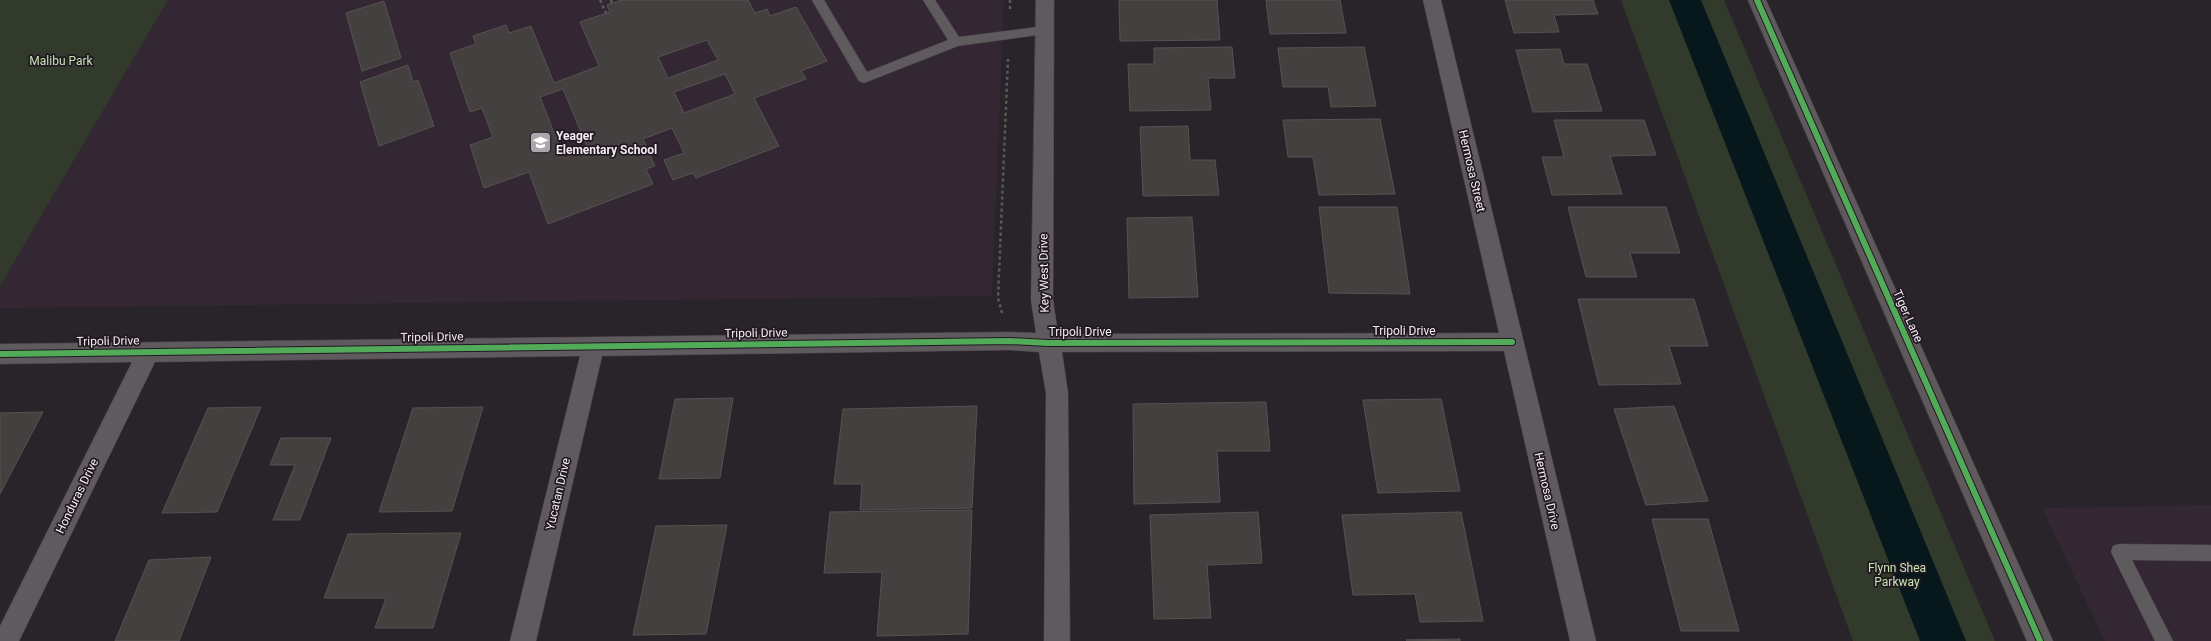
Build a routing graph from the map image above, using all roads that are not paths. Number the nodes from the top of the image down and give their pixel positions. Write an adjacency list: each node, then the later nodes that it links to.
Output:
1 (818, 0): 7 (lane)
2 (929, 0): 7 (lane)
3 (1045, 0): 6 (street, Key West Drive)
4 (1432, 0): 8 (street, Hermosa Street)
5 (1757, 0): 18 (street, Tiger Lane)
6 (1045, 30): 7 (lane); 9 (street, Key West Drive)
7 (956, 42)
8 (1512, 342): 9 (street, Tripoli Drive); 17 (street, Hermosa Drive)
9 (1048, 343): 10 (street, Tripoli Drive); 16 (street, Key West Drive)
10 (593, 346): 11 (street, Tripoli Drive); 15 (street, Yucatan Drive)
11 (148, 352): 12 (street, Tripoli Drive); 14 (street, Honduras Drive)
12 (0, 354)
13 (2211, 553): 19 (lane)
14 (6, 641)
15 (523, 641)
16 (1057, 641)
17 (1583, 641)
18 (2040, 641)
19 (2164, 641)

